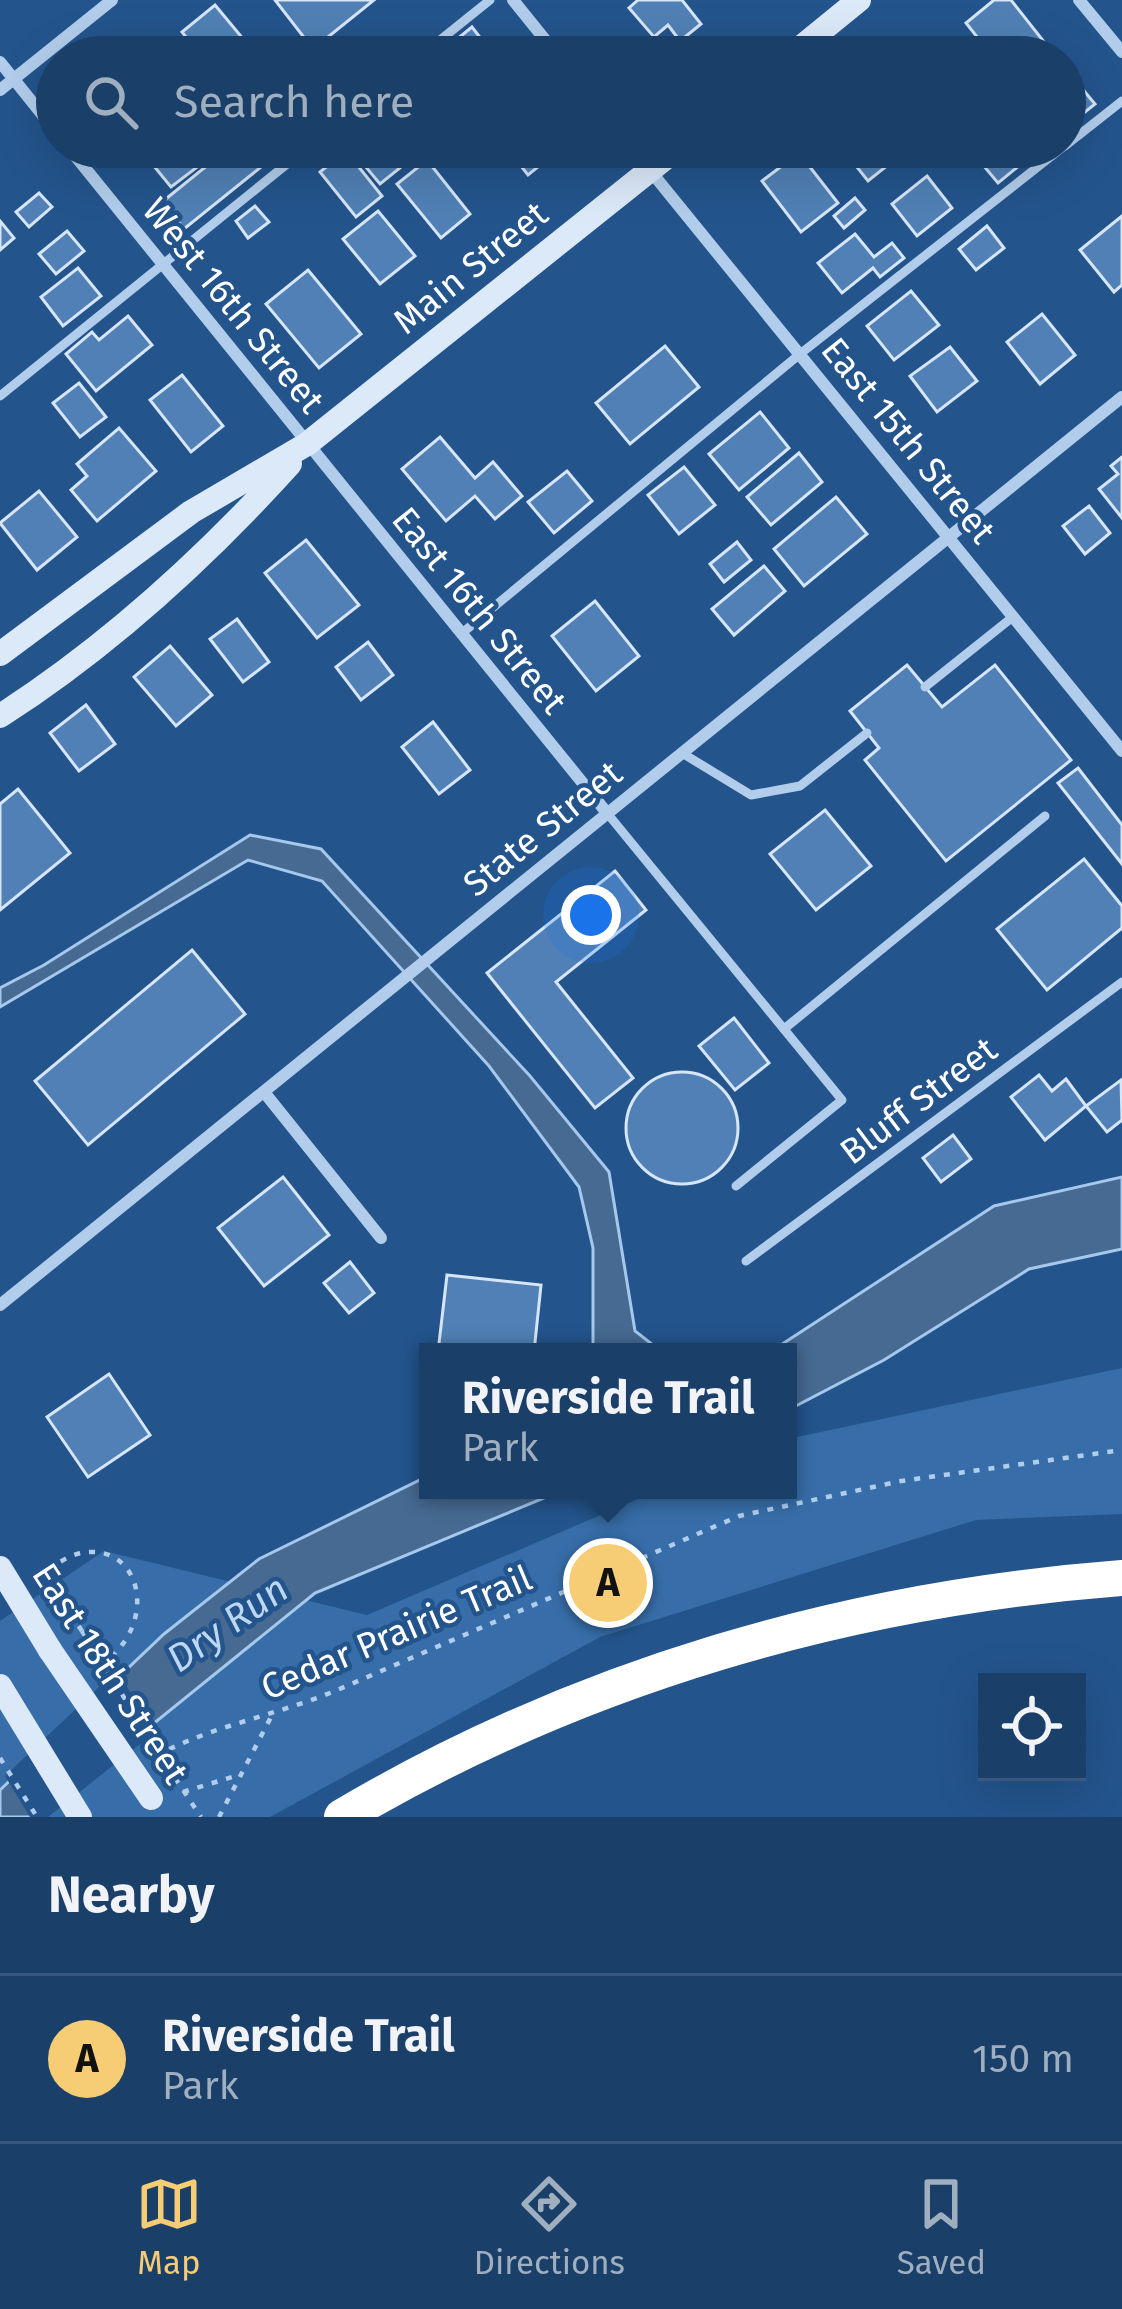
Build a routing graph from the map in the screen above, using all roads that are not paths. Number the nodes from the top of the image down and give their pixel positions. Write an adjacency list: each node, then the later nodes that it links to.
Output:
1 (112, 0): 6 (street)
2 (490, 0): 7 (lane)
3 (513, 0): 8 (street)
4 (859, 0): 9 (main road)
5 (1079, 0): 10 (street)
6 (67, 36)
7 (445, 36)
8 (542, 36)
9 (815, 36)
10 (1122, 52)
11 (36, 61): 13 (street)
12 (0, 62): 13 (street)
13 (13, 79): 14 (street); 16 (street)
14 (0, 90)
15 (1122, 101): 17 (lane)
16 (36, 107)
17 (1086, 129)
18 (85, 168): 22 (street, West 16th Street)
19 (282, 168): 22 (lane)
20 (1036, 168): 23 (lane)
21 (649, 169): 23 (street, East 15th Street); 26 (main road, Main Street)
22 (163, 265): 24 (lane); 26 (street, West 16th Street)
23 (800, 354): 27 (street, East 15th Street); 29 (lane)
24 (0, 396)
25 (1122, 397): 27 (street, State Street)
26 (307, 444): 29 (street, East 16th Street); 30 (main road, Main Street); 32 (main road, Main Street)
27 (949, 536): 28 (street, East 15th Street); 35 (street, State Street)
28 (1014, 616): 31 (lane); 34 (street, East 15th Street)
29 (461, 634): 36 (street, East 16th Street)
30 (0, 654)
31 (925, 687)
32 (0, 716)
33 (867, 733): 35 (lane)
34 (1122, 751)
35 (682, 753): 36 (street, State Street)
36 (607, 813): 39 (lane); 40 (street, State Street)
37 (1045, 816): 39 (lane)
38 (1122, 982): 43 (lane, Bluff Street)
39 (784, 1029): 41 (lane)
40 (264, 1092): 42 (street); 44 (street, State Street)
41 (736, 1186)
42 (381, 1238)
43 (746, 1261)
44 (0, 1305)
45 (0, 1568): 48 (main road, East 18th Street, bridge)
46 (1122, 1578): 50 (highway)
47 (0, 1686): 49 (main road, bridge)
48 (156, 1808)
49 (80, 1817)
50 (342, 1817)

